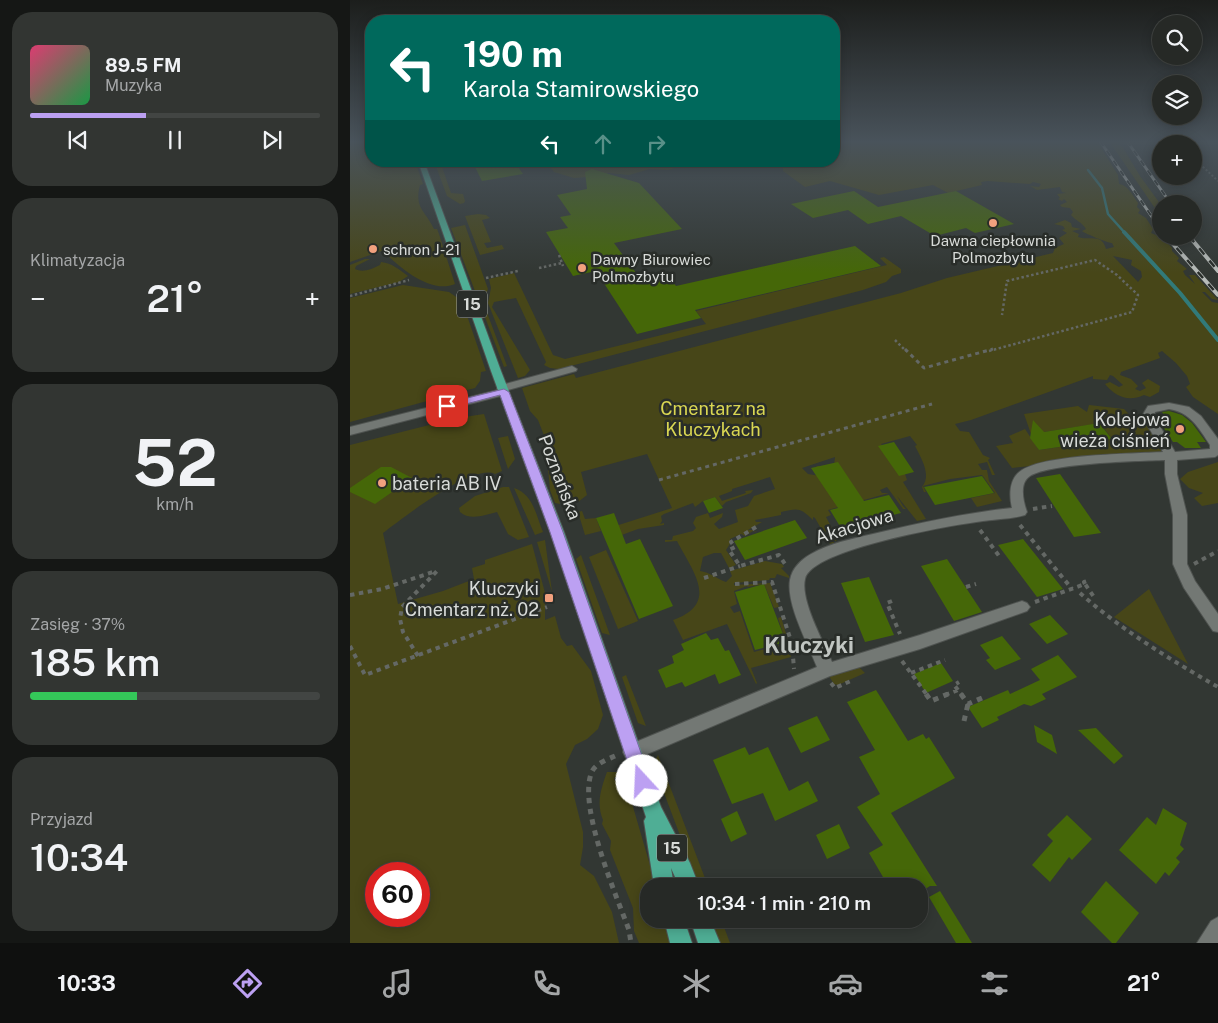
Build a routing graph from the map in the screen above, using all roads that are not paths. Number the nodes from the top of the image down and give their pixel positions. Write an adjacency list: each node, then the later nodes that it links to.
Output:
1 (430, 185): 3 (main road, Poznańska / 15)
2 (572, 369): 3 (street)
3 (503, 390): 4 (street); 9 (main road, Poznańska / 15)
4 (350, 430)
5 (1171, 456): 5 (street); 7 (street); 8 (street, Akacjowa)
6 (1022, 607): 8 (street)
7 (1218, 626)
8 (827, 670): 9 (street)
9 (631, 750): 10 (main road, Poznańska / 15)
10 (653, 811): 11 (main road, Poznańska / 15); 12 (main road, Poznańska / 15)
11 (663, 878)
12 (686, 878)
13 (677, 928): 16 (main road)
14 (703, 928): 17 (main road)
15 (1218, 928): 18 (street)
16 (682, 943)
17 (709, 943)
18 (1208, 943)

